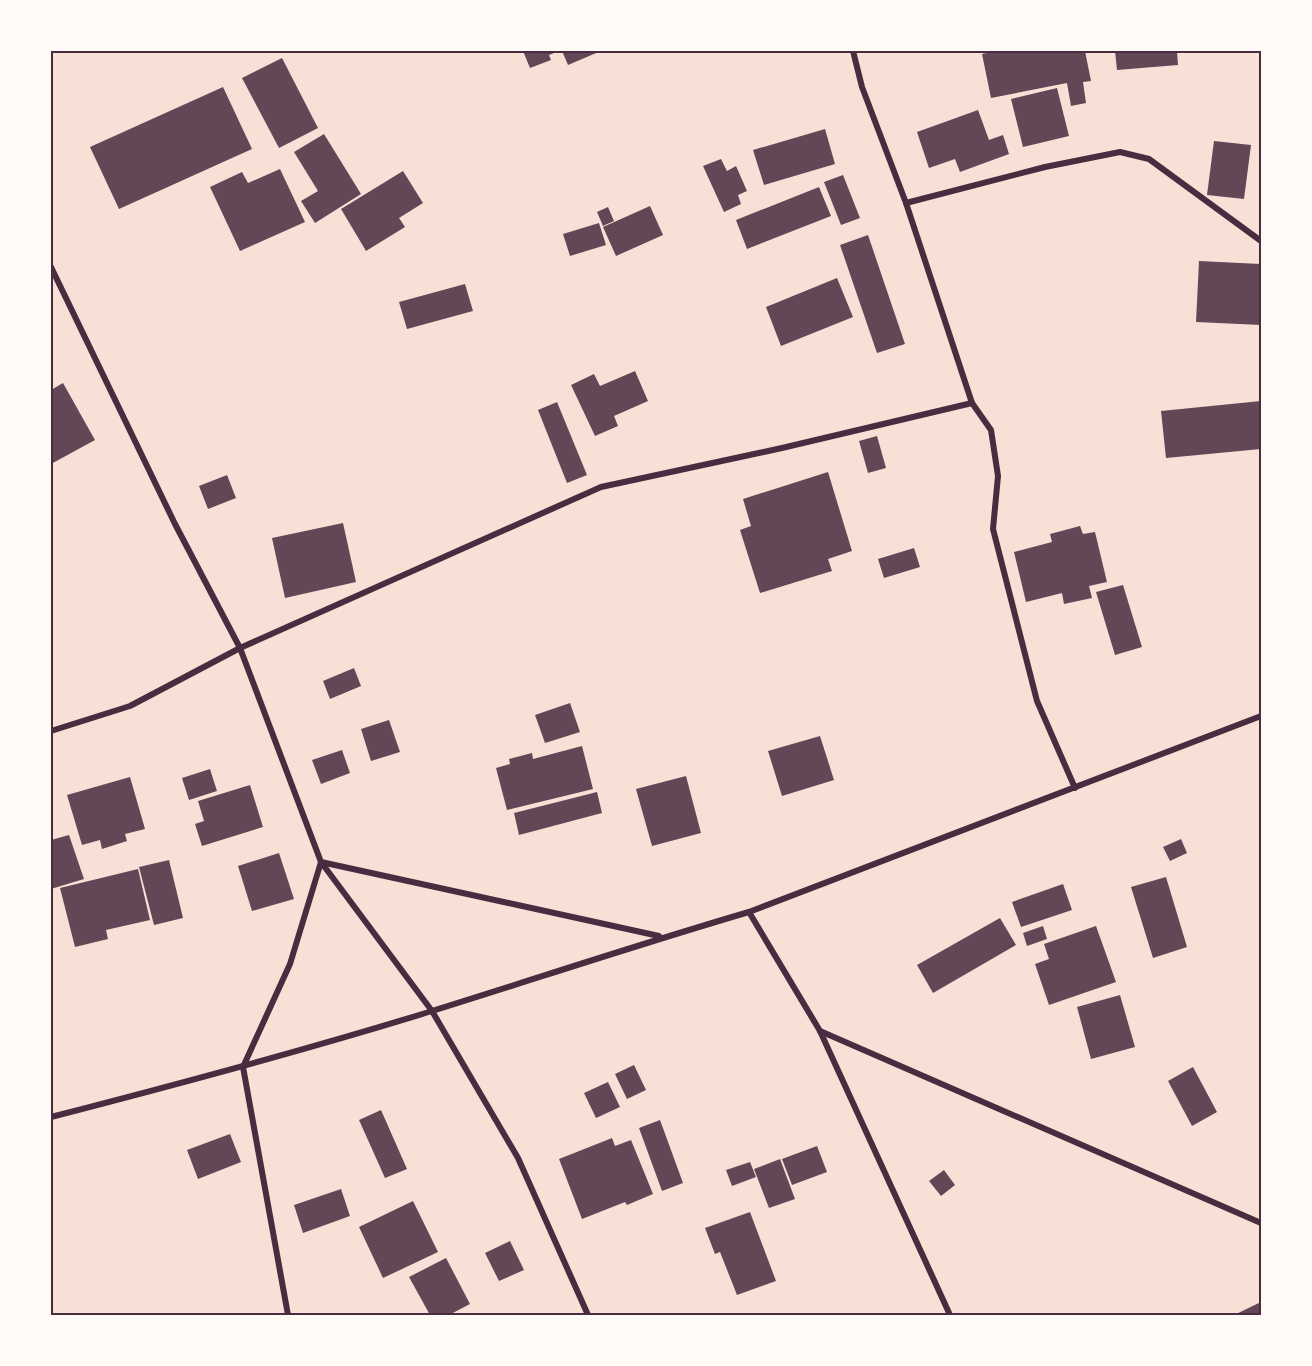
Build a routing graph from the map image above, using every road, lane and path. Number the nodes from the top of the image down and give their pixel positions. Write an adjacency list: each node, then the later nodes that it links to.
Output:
1 (853, 51): 2 (street)
2 (906, 203): 3 (street); 5 (street)
3 (1261, 241)
4 (51, 267): 6 (street)
5 (972, 403): 6 (street); 9 (street)
6 (240, 648): 8 (street); 10 (street)
7 (1261, 716): 9 (street)
8 (51, 731)
9 (1075, 788): 11 (street)
10 (321, 862): 12 (street); 13 (street); 15 (street)
11 (749, 912): 12 (street); 14 (street)
12 (662, 937): 13 (street)
13 (432, 1011): 15 (street); 19 (street)
14 (820, 1031): 17 (street); 20 (street)
15 (243, 1067): 16 (street); 18 (street)
16 (51, 1117)
17 (1261, 1223)
18 (288, 1315)
19 (588, 1315)
20 (950, 1315)

